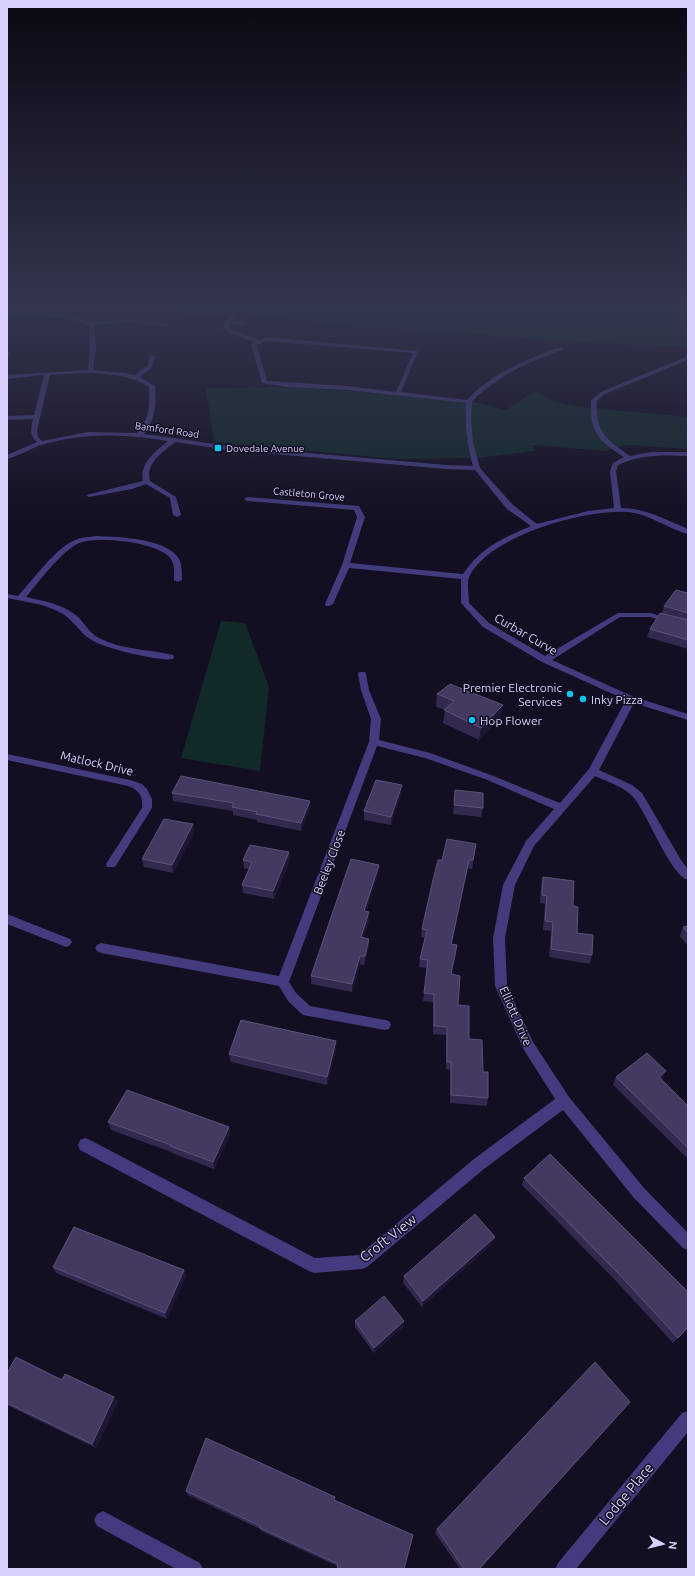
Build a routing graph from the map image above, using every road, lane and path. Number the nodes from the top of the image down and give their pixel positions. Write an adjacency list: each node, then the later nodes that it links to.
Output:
1 (45, 381): 9 (street)
2 (146, 381): 11 (street)
3 (264, 381): 7 (street)
4 (403, 381): 7 (street)
5 (494, 381): 8 (street)
6 (632, 381): 16 (street)
7 (398, 393): 8 (street)
8 (469, 402): 17 (street)
9 (36, 417): 10 (street); 13 (street)
10 (7, 418)
11 (139, 435): 12 (street, Bamford Road); 13 (street, Bamford Road)
12 (173, 440): 17 (street, Bamford Road); 18 (street)
13 (40, 442): 15 (street, Bamford Road)
14 (688, 454): 16 (street)
15 (7, 457)
16 (628, 457): 21 (street)
17 (477, 468): 23 (street)
18 (147, 482): 19 (street); 22 (street)
19 (89, 495)
20 (247, 499): 25 (street, Castleton Grove)
21 (618, 510): 23 (street); 24 (street)
22 (177, 515)
23 (535, 526): 26 (street)
24 (688, 532)
25 (346, 565): 26 (street); 30 (street, Castleton Grove)
26 (465, 577): 33 (street, Curbar Curve)
27 (178, 580): 29 (street)
28 (7, 596): 29 (street)
29 (20, 599): 32 (street)
30 (329, 604)
31 (688, 626): 33 (street)
32 (170, 658)
33 (545, 660): 35 (street, Curbar Curve)
34 (362, 674): 37 (street, Beeley Close)
35 (631, 699): 36 (street, Curbar Curve); 39 (street, Elliott Drive)
36 (688, 717)
37 (374, 742): 40 (street); 46 (street, Beeley Close)
38 (7, 757): 41 (street, Matlock Drive)
39 (593, 771): 40 (street, Elliott Drive); 42 (street)
40 (560, 807): 48 (street, Elliott Drive)
41 (111, 864)
42 (688, 876)
43 (7, 919): 44 (street)
44 (66, 942)
45 (101, 948): 46 (street)
46 (283, 982): 47 (street)
47 (385, 1025)
48 (564, 1101): 49 (street, Croft View); 50 (street, Elliott Drive)
49 (85, 1145)
50 (688, 1243)
51 (688, 1419): 54 (street, Lodge Place)
52 (103, 1520): 53 (street)
53 (194, 1569)
54 (564, 1569)

